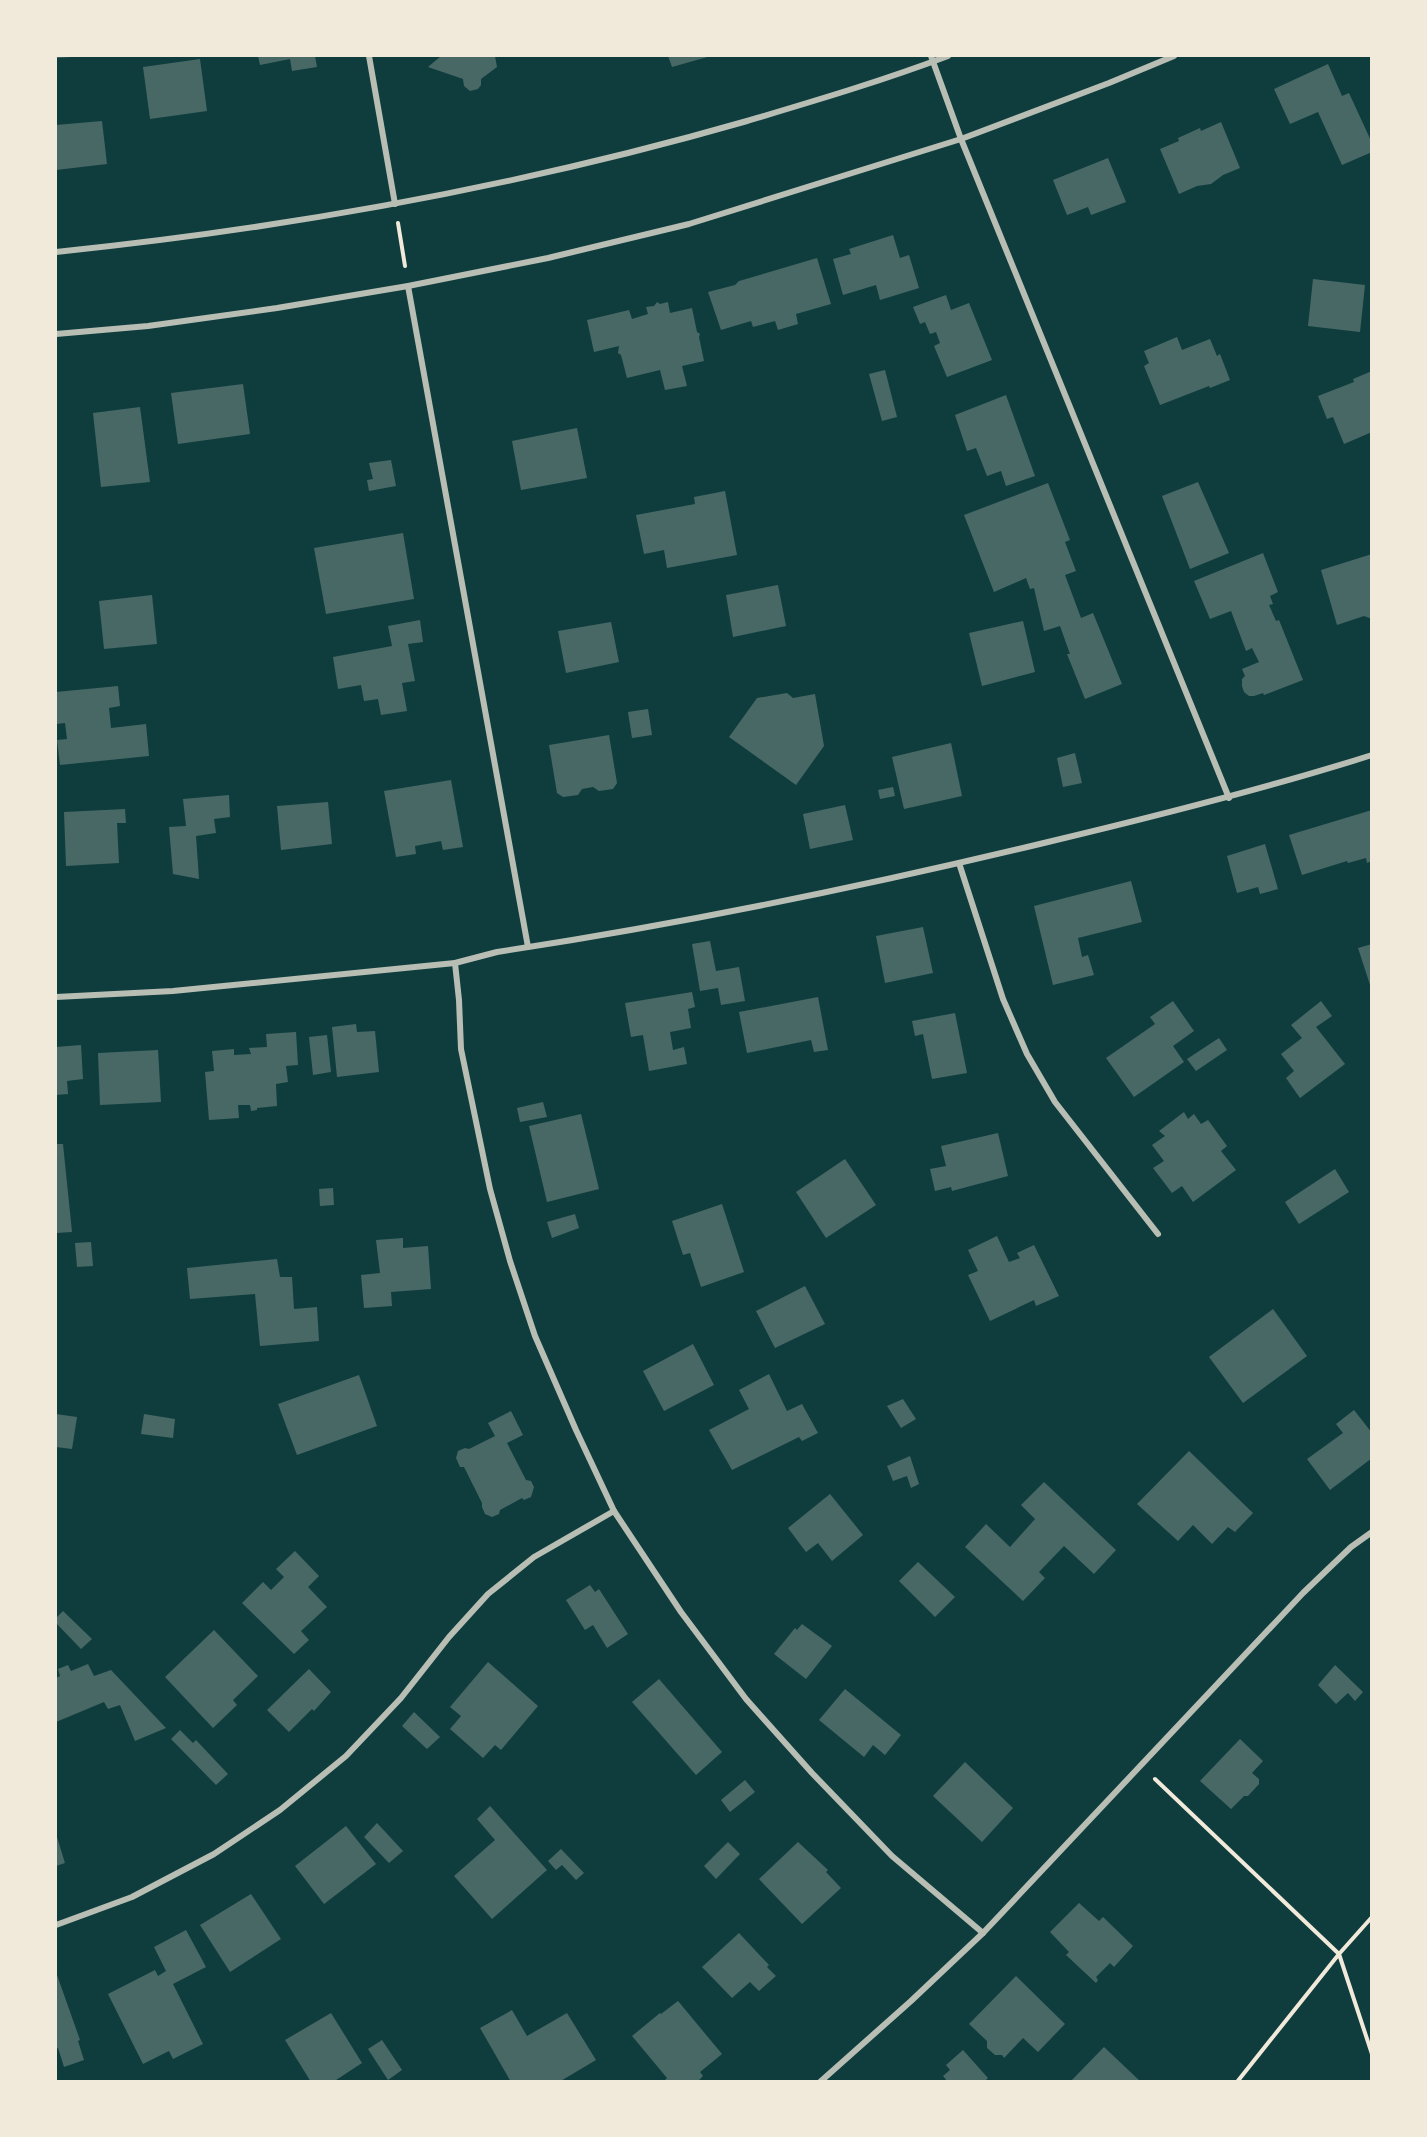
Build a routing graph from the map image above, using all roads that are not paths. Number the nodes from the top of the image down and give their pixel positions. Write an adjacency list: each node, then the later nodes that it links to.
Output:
1 (369, 56): 6 (street)
2 (948, 56): 4 (street)
3 (1174, 56): 5 (street)
4 (932, 58): 5 (street); 6 (street)
5 (961, 139): 8 (street); 11 (street)
6 (395, 204): 7 (street)
7 (56, 252)
8 (408, 286): 9 (street); 13 (street)
9 (56, 334)
10 (1371, 755): 11 (street)
11 (1229, 798): 12 (street)
12 (959, 863): 13 (street); 16 (street)
13 (528, 947): 14 (street)
14 (455, 963): 15 (street); 17 (street)
15 (56, 997)
16 (1158, 1234)
17 (614, 1511): 19 (street); 20 (street)
18 (1371, 1532): 20 (street)
19 (56, 1925)
20 (983, 1933): 21 (street)
21 (819, 2082)

